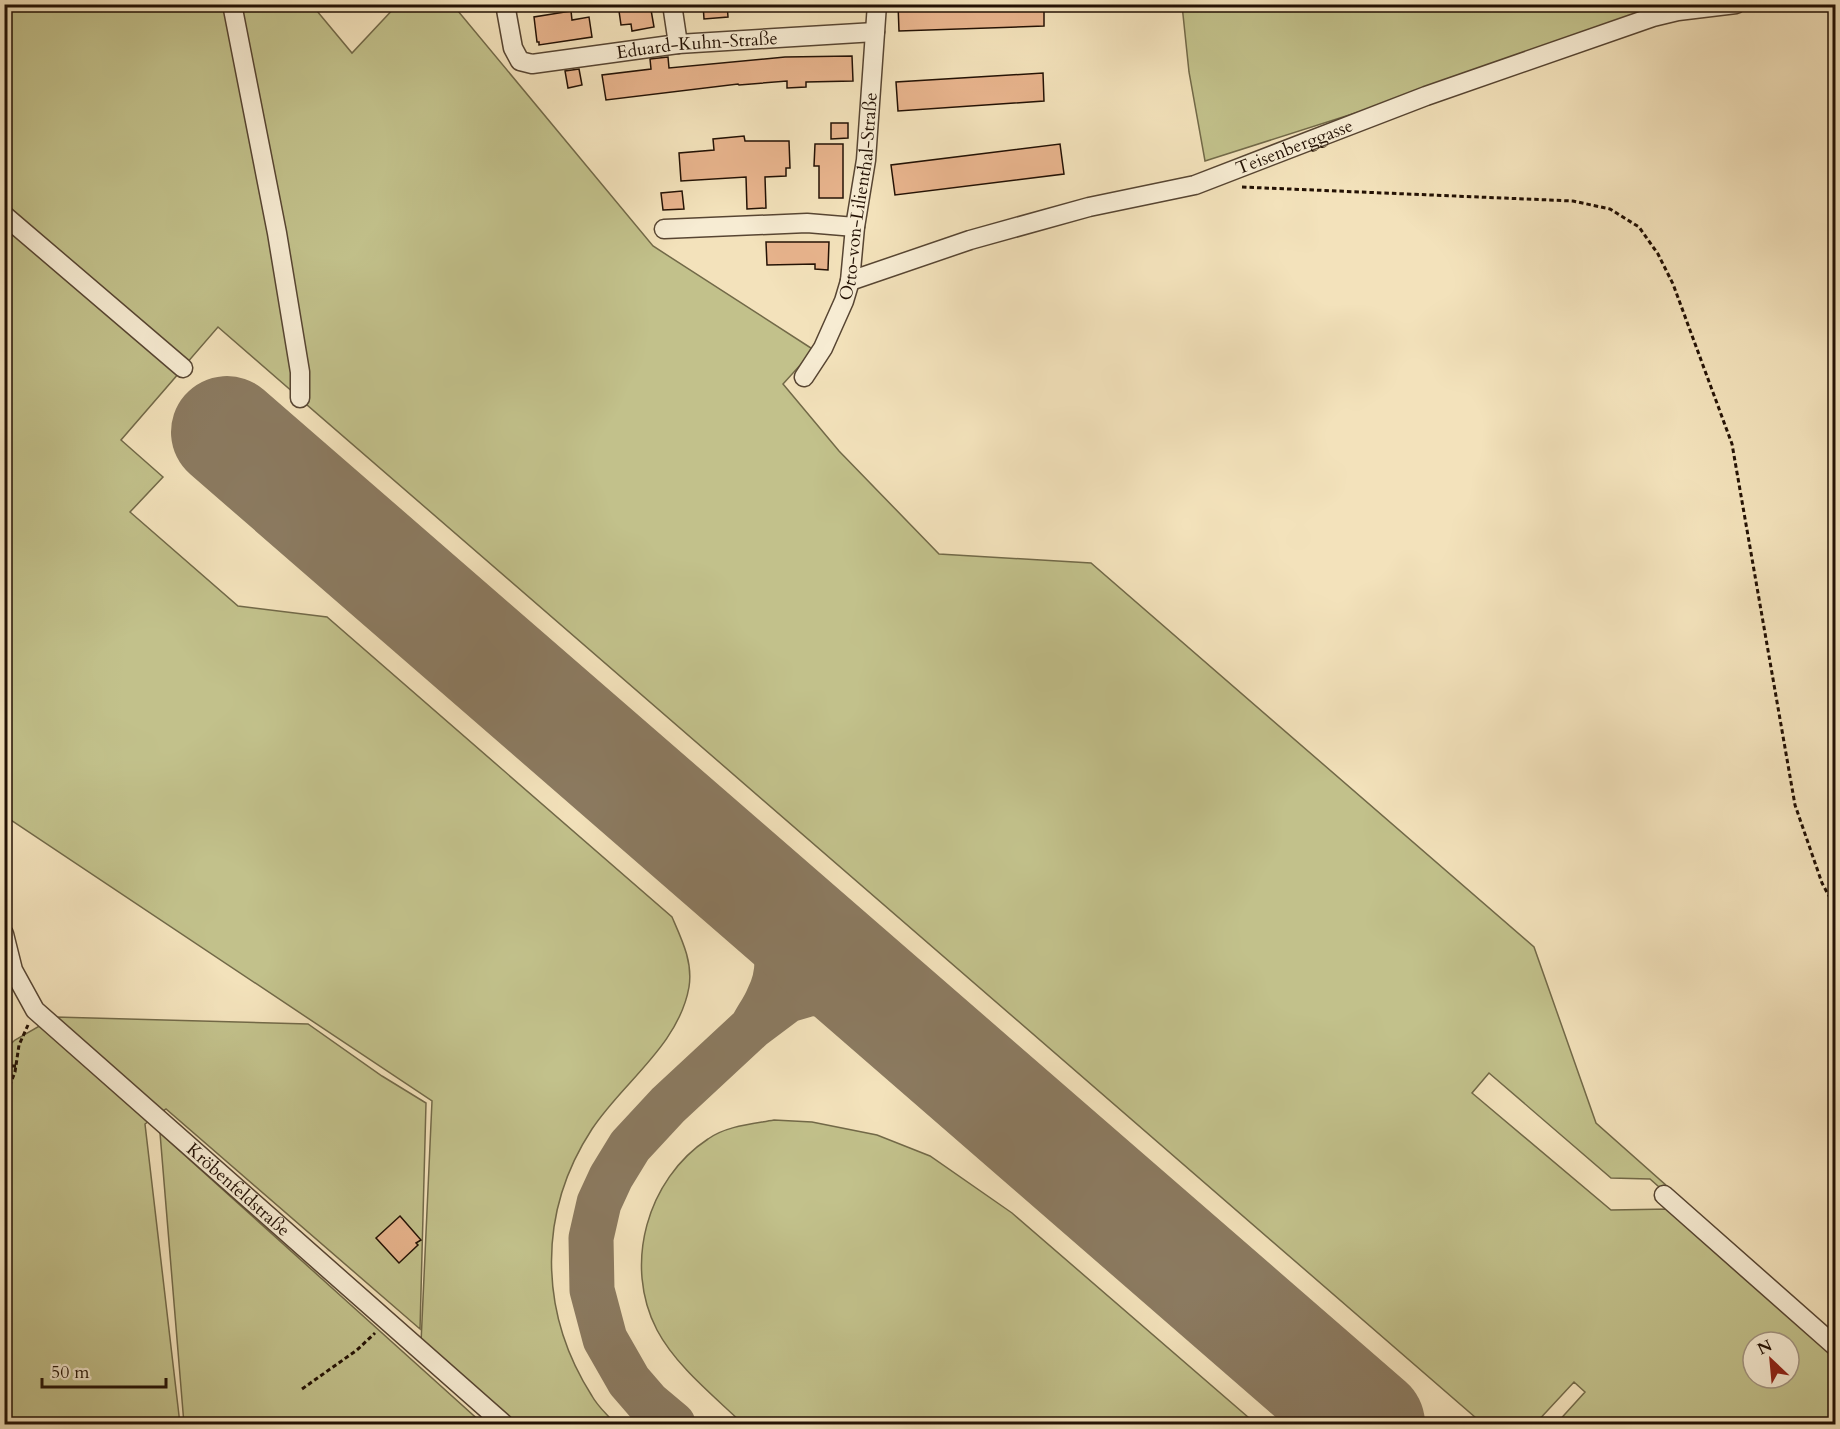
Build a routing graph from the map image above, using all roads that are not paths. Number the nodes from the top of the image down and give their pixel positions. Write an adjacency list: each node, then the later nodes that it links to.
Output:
1 (232, 4): 15 (street)
2 (505, 4): 8 (street, Eduard-Kuhn-Straße)
3 (672, 4): 8 (street)
4 (877, 4): 7 (street, Otto-von-Lilienthal-Straße)
5 (1736, 4): 6 (street, Teisenberggasse)
6 (1652, 10): 12 (street, Teisenberggasse)
7 (875, 32): 8 (street, Eduard-Kuhn-Straße); 10 (street, Otto-von-Lilienthal-Straße)
8 (678, 44)
9 (4, 215): 13 (street)
10 (855, 227): 11 (street); 12 (street, Otto-von-Lilienthal-Straße)
11 (664, 229)
12 (850, 281): 14 (street, Otto-von-Lilienthal-Straße)
13 (183, 369)
14 (804, 377)
15 (300, 398)
16 (4, 934): 19 (street, Kröbenfeldstraße)
17 (1664, 1195): 18 (street)
18 (1836, 1347)
19 (504, 1425)

